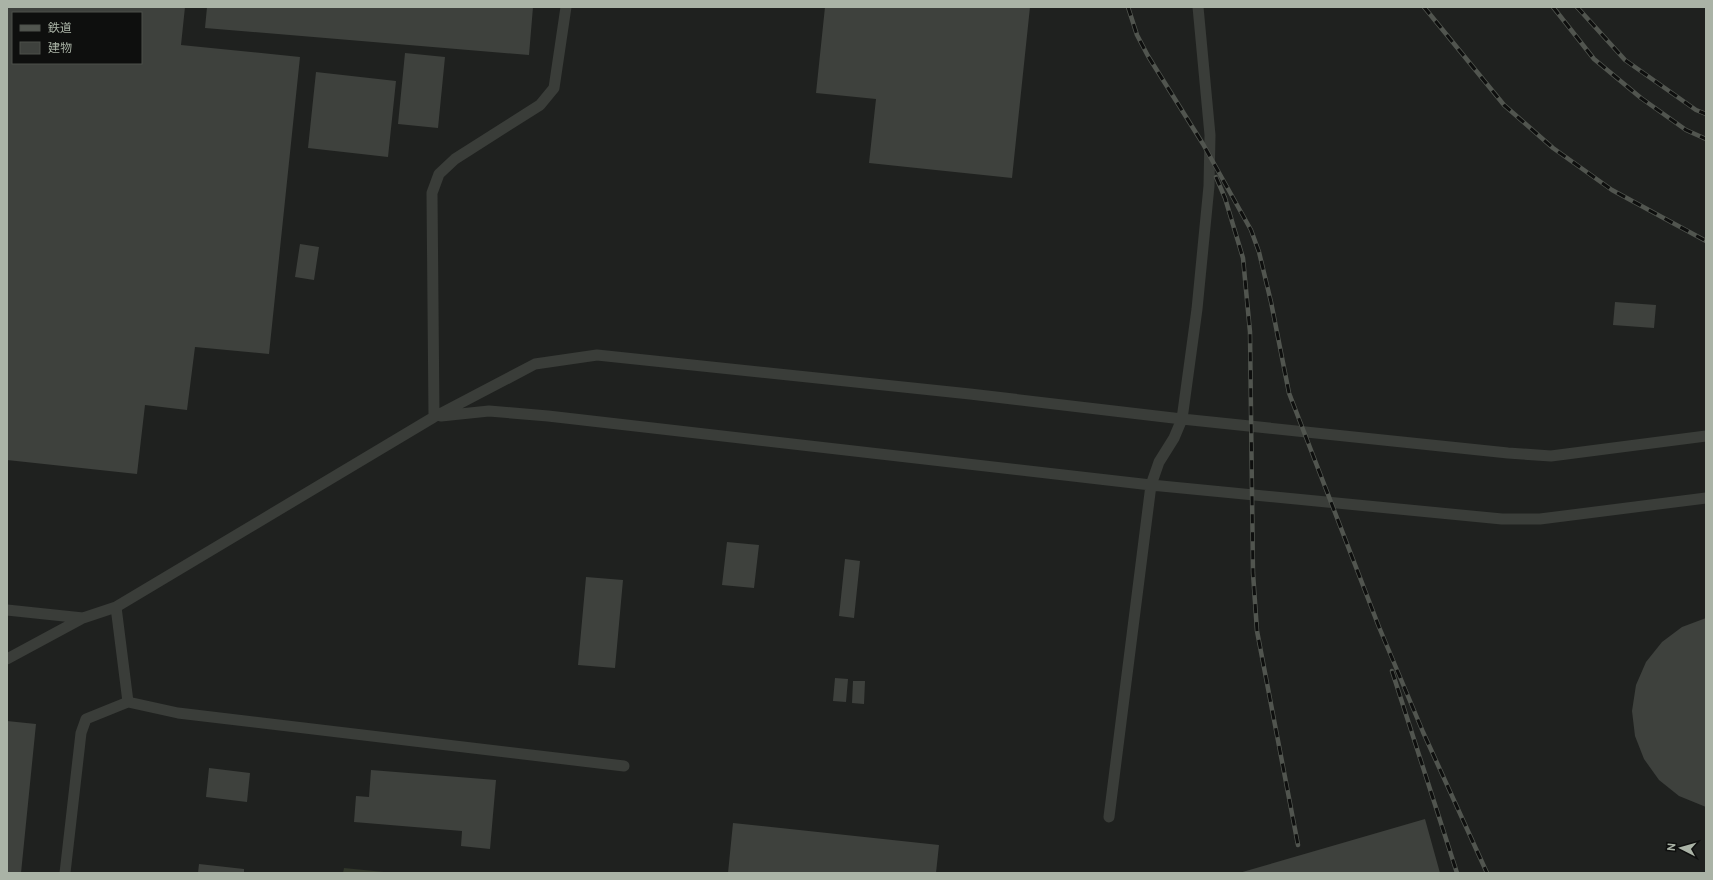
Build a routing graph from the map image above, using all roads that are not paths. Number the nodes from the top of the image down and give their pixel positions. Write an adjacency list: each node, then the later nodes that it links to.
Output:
1 (566, 7): 3 (lane)
2 (1198, 7): 4 (lane)
3 (434, 417): 4 (lane); 6 (lane); 8 (lane)
4 (1182, 419): 5 (lane); 6 (lane)
5 (1706, 436)
6 (1151, 485): 7 (lane); 14 (lane)
7 (1706, 498)
8 (116, 607): 10 (lane); 12 (lane)
9 (7, 610): 10 (lane)
10 (83, 618): 11 (lane)
11 (7, 659)
12 (128, 702): 13 (lane); 15 (lane)
13 (624, 766)
14 (1109, 817)
15 (65, 873)

